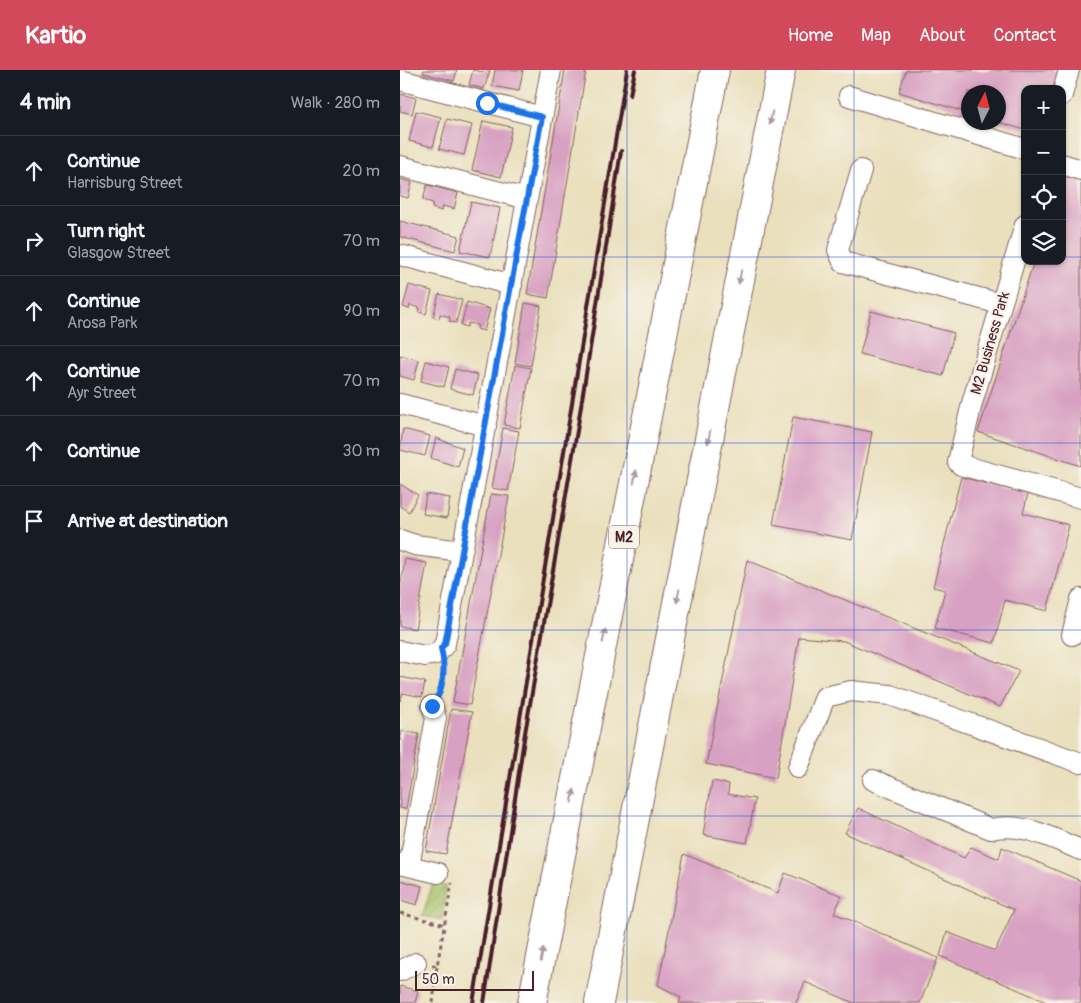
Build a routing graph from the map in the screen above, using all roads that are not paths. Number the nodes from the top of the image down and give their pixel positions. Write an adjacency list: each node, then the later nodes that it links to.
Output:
1 (551, 70): 8 (street)
2 (715, 70): 34 (highway, M2, one-way to 2)
3 (780, 70): 35 (highway, one-way to 35)
4 (1069, 70): 6 (street)
5 (400, 80): 8 (street)
6 (1065, 85)
7 (849, 96): 9 (street)
8 (542, 117): 14 (street)
9 (1021, 148)
10 (1066, 165): 13 (street)
11 (400, 166): 14 (street)
12 (861, 170): 18 (street)
13 (1081, 170)
14 (527, 199): 17 (street)
15 (1021, 238): 18 (street, M2 Business Park)
16 (400, 255): 17 (street)
17 (512, 285): 20 (street)
18 (1001, 304): 21 (street, M2 Business Park)
19 (400, 404): 20 (street)
20 (486, 426): 23 (street)
21 (1081, 498)
22 (400, 540): 23 (street)
23 (461, 551): 26 (street)
24 (1081, 599): 25 (street)
25 (1072, 635)
26 (400, 651)
27 (432, 706): 32 (street)
28 (1081, 763): 29 (street)
29 (798, 768)
30 (872, 780): 31 (street)
31 (1081, 850)
32 (404, 865): 33 (street)
33 (438, 873)
34 (532, 1003)
35 (599, 1003)

